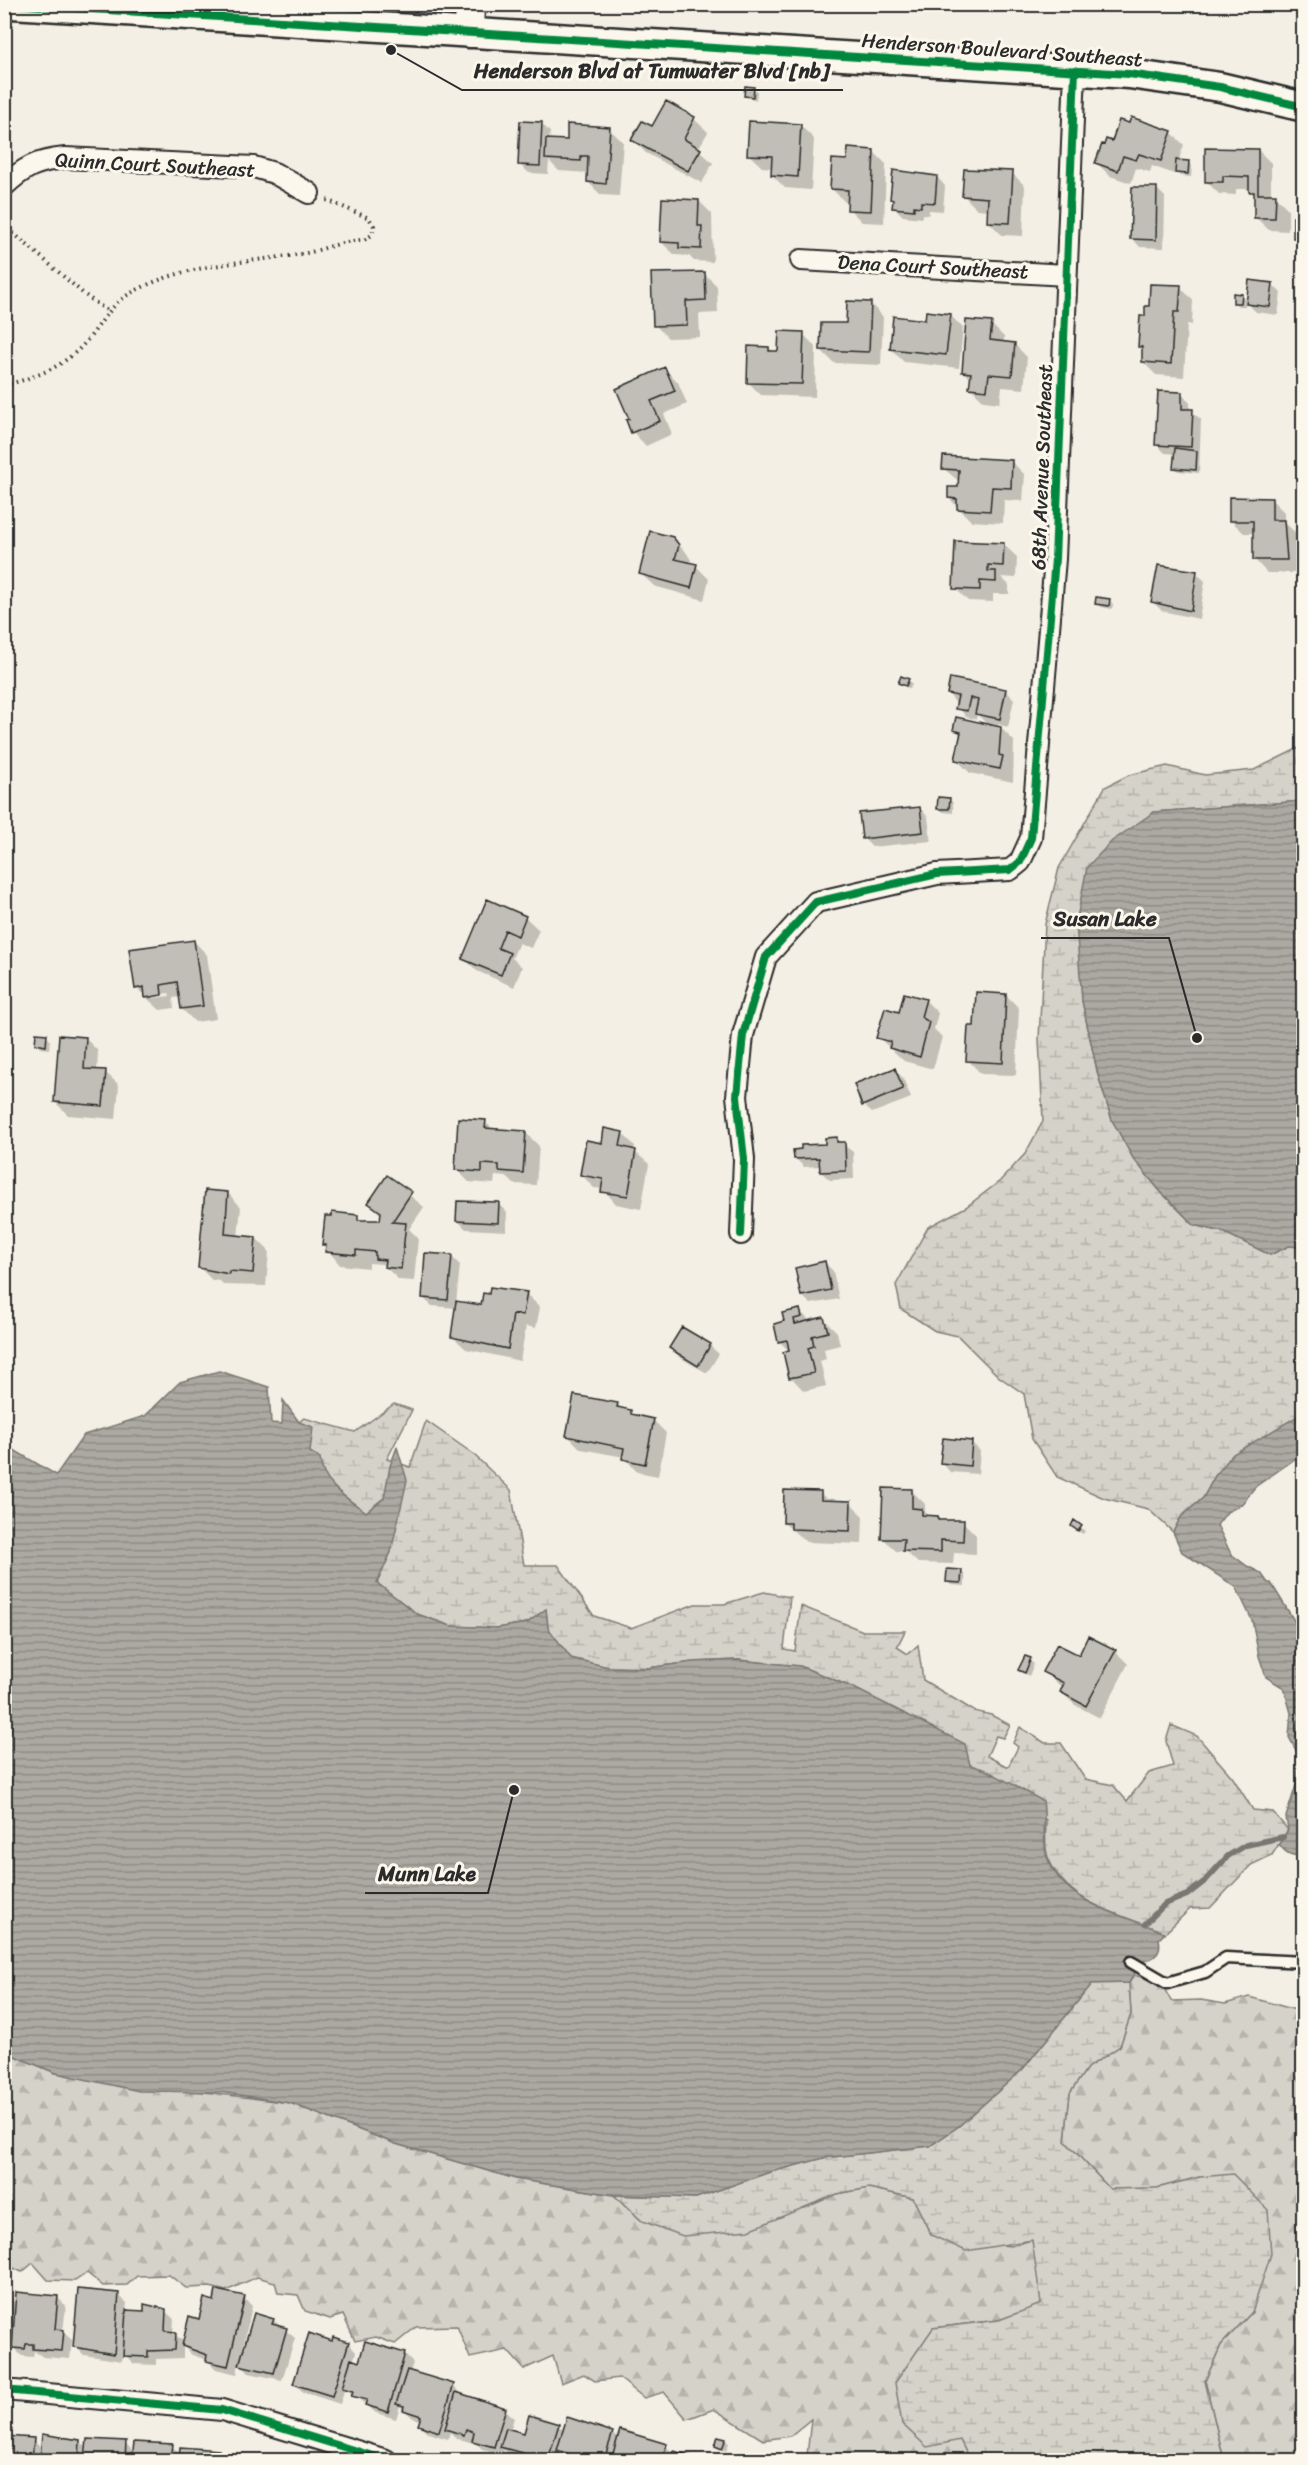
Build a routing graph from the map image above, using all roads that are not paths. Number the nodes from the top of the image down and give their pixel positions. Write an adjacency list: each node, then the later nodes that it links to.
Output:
1 (12, 4): 3 (street, Henderson Boulevard Southeast)
2 (470, 4): 3 (street)
3 (469, 33): 4 (street, Henderson Boulevard Southeast)
4 (1075, 70): 5 (street, Henderson Boulevard Southeast); 9 (street, 68th Avenue Southeast)
5 (1304, 107)
6 (4, 186): 7 (street, Quinn Court Southeast)
7 (309, 193)
8 (801, 260): 9 (street, Dena Court Southeast)
9 (1065, 275): 10 (street, 68th Avenue Southeast)
10 (741, 1234)
11 (1131, 1962): 12 (lane)
12 (1304, 1962)
13 (4, 2390): 14 (street)
14 (374, 2459)

